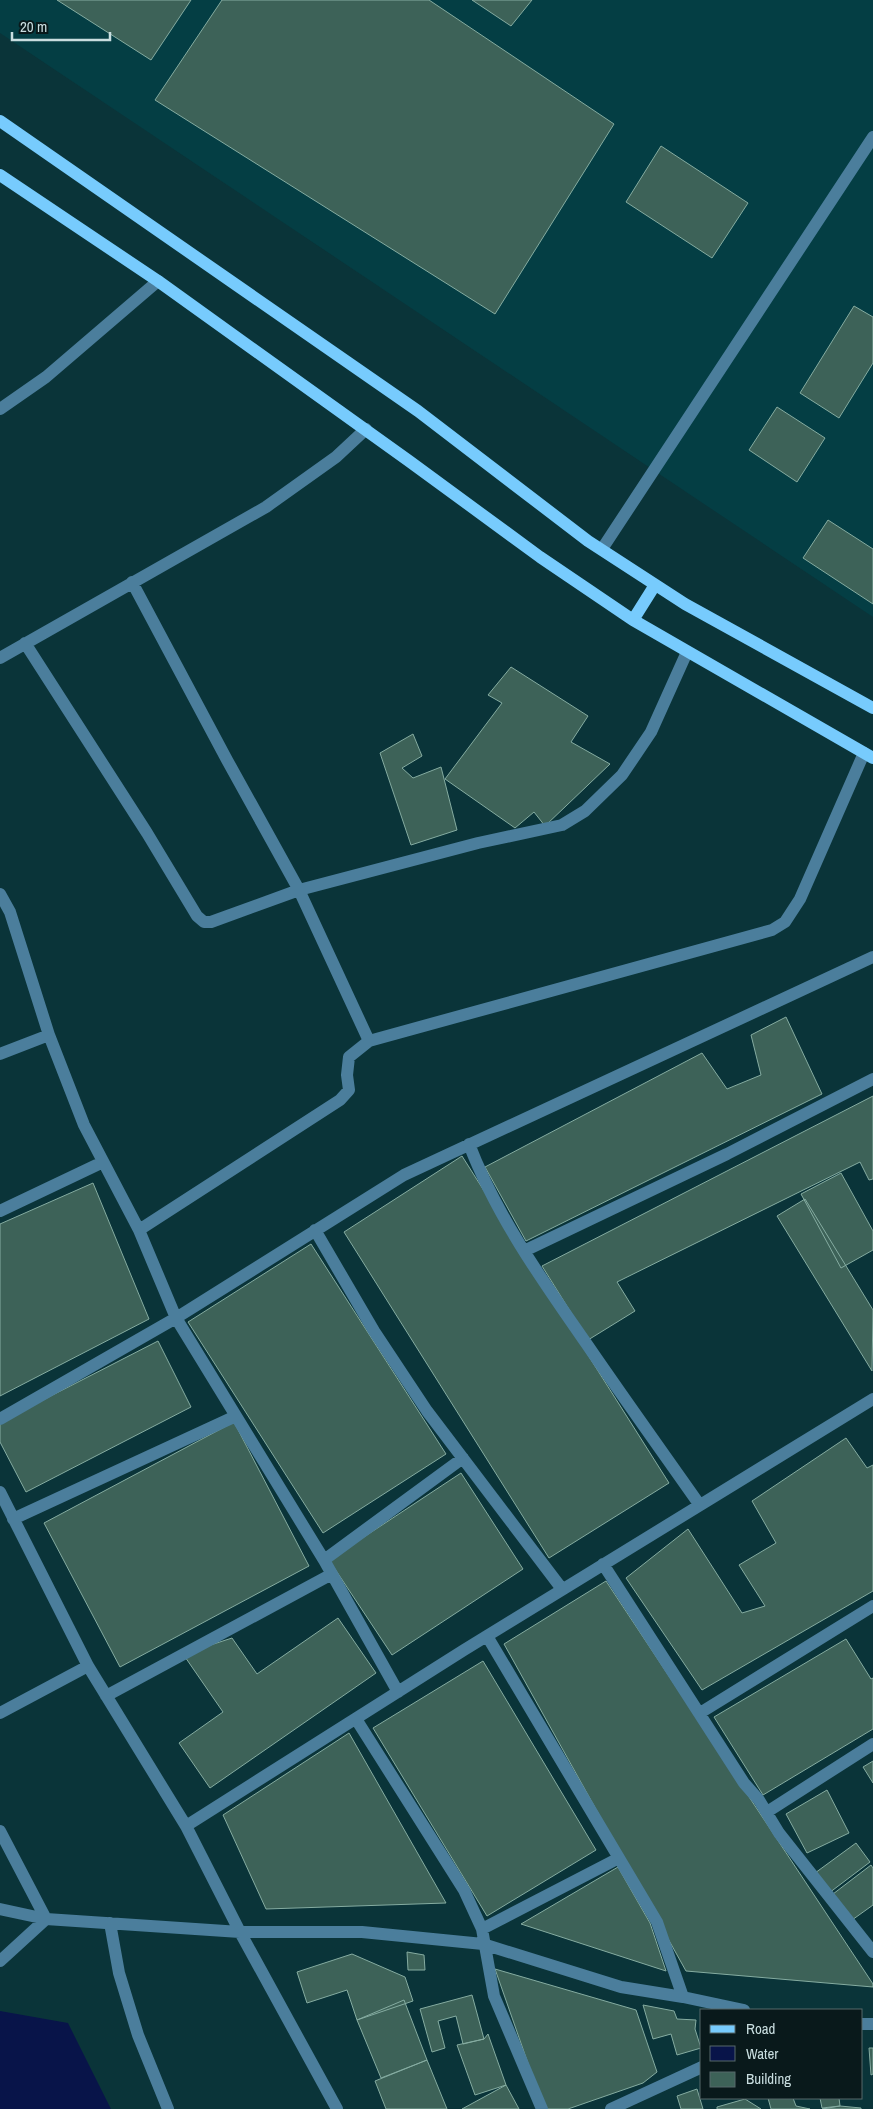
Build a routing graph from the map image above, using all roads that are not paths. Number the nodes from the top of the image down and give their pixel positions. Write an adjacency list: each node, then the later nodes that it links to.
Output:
1 (0, 121): 7 (main road)
2 (873, 137): 7 (street)
3 (0, 175): 4 (main road)
4 (158, 281): 5 (street); 6 (main road)
5 (0, 409)
6 (366, 429): 8 (street); 10 (main road)
7 (602, 549): 9 (main road)
8 (132, 582): 11 (street); 16 (street)
9 (655, 585): 10 (main road); 14 (main road)
10 (633, 620): 12 (main road)
11 (25, 643): 13 (street); 16 (street)
12 (686, 652): 15 (main road); 16 (street)
13 (0, 658)
14 (873, 708)
15 (868, 755): 20 (street)
16 (299, 890): 20 (street)
17 (0, 894): 19 (street)
18 (873, 957): 23 (street)
19 (49, 1035): 21 (street); 24 (street)
20 (369, 1041): 26 (street)
21 (0, 1054)
22 (873, 1079): 28 (street)
23 (469, 1144): 27 (street); 28 (street)
24 (104, 1162): 25 (street); 26 (street)
25 (0, 1211)
26 (139, 1230): 29 (street)
27 (315, 1230): 29 (street); 33 (street)
28 (524, 1251): 35 (street)
29 (176, 1318): 31 (street); 32 (street)
30 (873, 1399): 35 (street)
31 (236, 1416): 36 (street); 37 (street)
32 (0, 1419)
33 (463, 1458): 37 (street); 40 (street)
34 (0, 1492): 36 (street)
35 (699, 1504): 38 (street)
36 (13, 1519): 43 (street)
37 (324, 1560): 39 (street)
38 (603, 1564): 40 (street); 47 (street)
39 (332, 1574): 44 (street); 45 (street)
40 (562, 1589): 42 (street)
41 (873, 1606): 47 (street)
42 (487, 1636): 44 (street); 53 (street)
43 (88, 1666): 45 (street); 46 (street)
44 (398, 1692): 48 (street)
45 (106, 1696): 51 (street)
46 (0, 1713)
47 (700, 1713): 50 (street)
48 (356, 1719): 51 (street); 57 (street)
49 (873, 1744): 50 (street)
50 (767, 1812): 60 (street)
51 (186, 1826): 58 (street)
52 (0, 1831): 55 (street)
53 (619, 1858): 57 (street); 62 (street)
54 (0, 1909): 55 (street)
55 (46, 1919): 56 (street); 61 (street)
56 (110, 1923): 58 (street); 65 (street)
57 (482, 1929): 59 (street)
58 (240, 1932): 59 (street); 66 (street)
59 (483, 1944): 62 (street); 67 (street)
60 (873, 1952)
61 (0, 1961)
62 (683, 1996): 63 (street)
63 (740, 2009)
64 (700, 2068): 68 (street)
65 (168, 2109)
66 (337, 2109)
67 (542, 2109)
68 (611, 2109)

